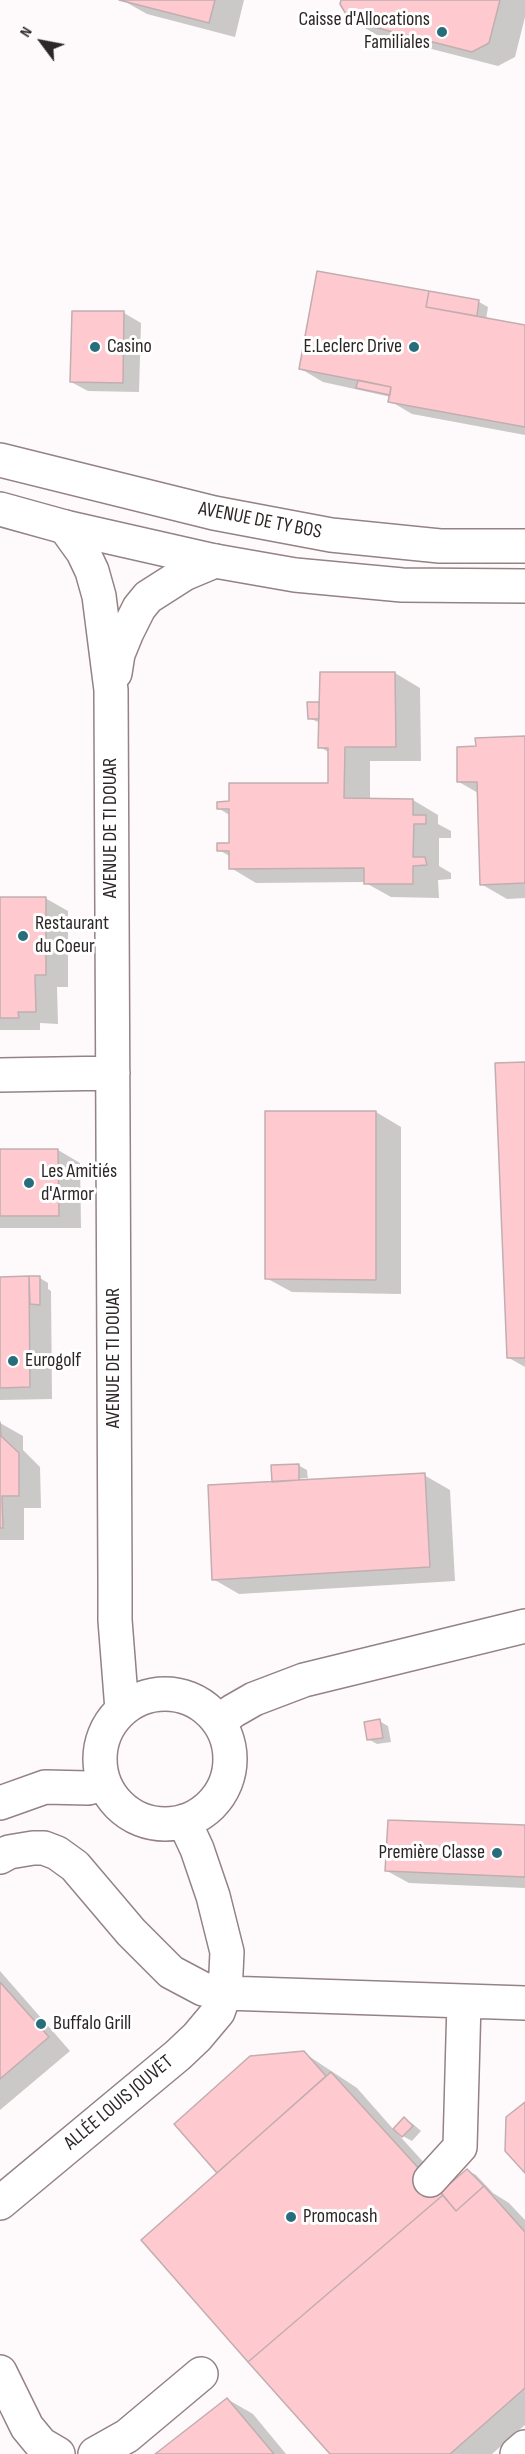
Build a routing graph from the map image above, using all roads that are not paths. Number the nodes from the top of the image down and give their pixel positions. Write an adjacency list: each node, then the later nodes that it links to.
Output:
1 (0, 460): 4 (street, AVENUE DE TY BOS)
2 (0, 509): 3 (street)
3 (65, 527): 5 (street); 7 (street, AVENUE DE TI DOUAR)
4 (525, 546)
5 (215, 561): 6 (street); 7 (street, AVENUE DE TI DOUAR)
6 (525, 586)
7 (111, 690): 8 (street, AVENUE DE TI DOUAR)
8 (113, 1073): 9 (street); 11 (street, AVENUE DE TI DOUAR)
9 (0, 1075)
10 (525, 1626): 14 (street)
11 (117, 1642): 12 (street); 13 (street, AVENUE DE TI DOUAR)
12 (163, 1694): 13 (street); 14 (street)
13 (122, 1710): 15 (street)
14 (219, 1722): 17 (street)
15 (104, 1784): 16 (street); 17 (street)
16 (0, 1803)
17 (184, 1821): 19 (street, ALLÉE LOUIS JOUVET)
18 (0, 1857): 19 (street)
19 (225, 1993): 20 (street); 23 (street, ALLÉE LOUIS JOUVET)
20 (464, 2002): 21 (street); 22 (street)
21 (525, 2003)
22 (430, 2180)
23 (0, 2204)
24 (0, 2372): 27 (street)
25 (201, 2374): 28 (street)
26 (525, 2447): 29 (street)
27 (58, 2454)
28 (95, 2454)
29 (517, 2454)

